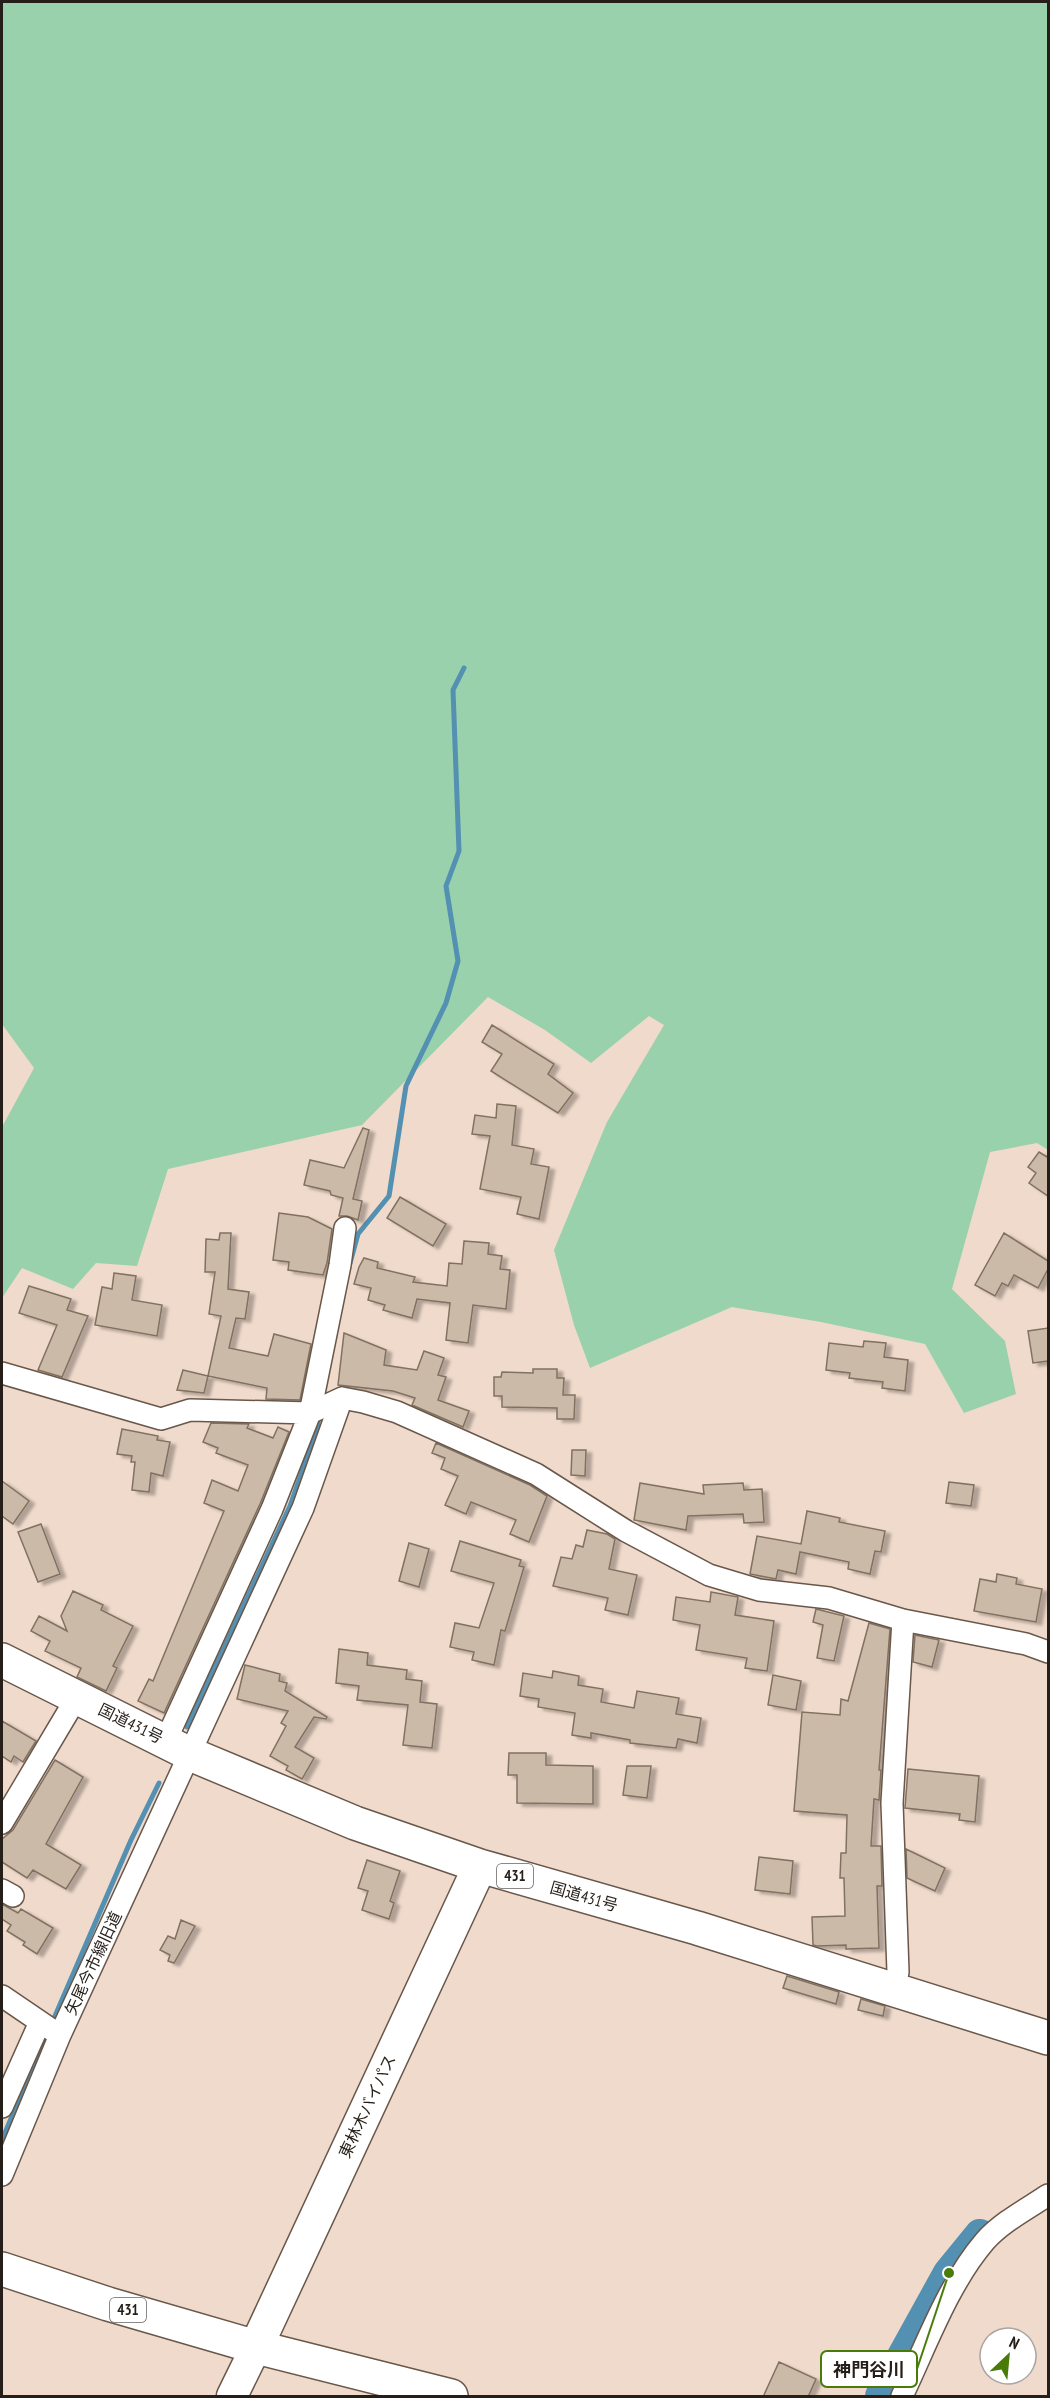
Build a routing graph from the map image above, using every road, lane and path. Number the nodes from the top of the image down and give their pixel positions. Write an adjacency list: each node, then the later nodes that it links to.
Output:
1 (345, 1228): 4 (street)
2 (2, 1373): 4 (street)
3 (342, 1398): 4 (street); 5 (street); 9 (street)
4 (310, 1413): 9 (street)
5 (903, 1620): 6 (street); 12 (street)
6 (1048, 1652)
7 (2, 1660): 8 (highway, 国道431号 / 431)
8 (77, 1697): 9 (highway, 国道431号 / 431); 10 (street)
9 (178, 1747): 11 (highway, 国道431号 / 431); 15 (street, 矢尾今市線旧道)
10 (2, 1823)
11 (480, 1866): 12 (highway, 国道431号 / 431); 21 (highway, 東林木バイパス / 431)
12 (894, 1989): 16 (highway, 国道431号 / 431)
13 (2, 1996): 14 (street)
14 (40, 2022): 15 (street); 17 (street)
15 (60, 2035): 18 (street, 矢尾今市線旧道)
16 (1048, 2038)
17 (2, 2107)
18 (2, 2175)
19 (1048, 2195): 25 (street)
20 (2, 2270): 21 (highway, 431)
21 (256, 2347): 22 (main road); 23 (highway, 431); 24 (highway, 431)
22 (232, 2397)
23 (384, 2397)
24 (451, 2397)
25 (902, 2397)

